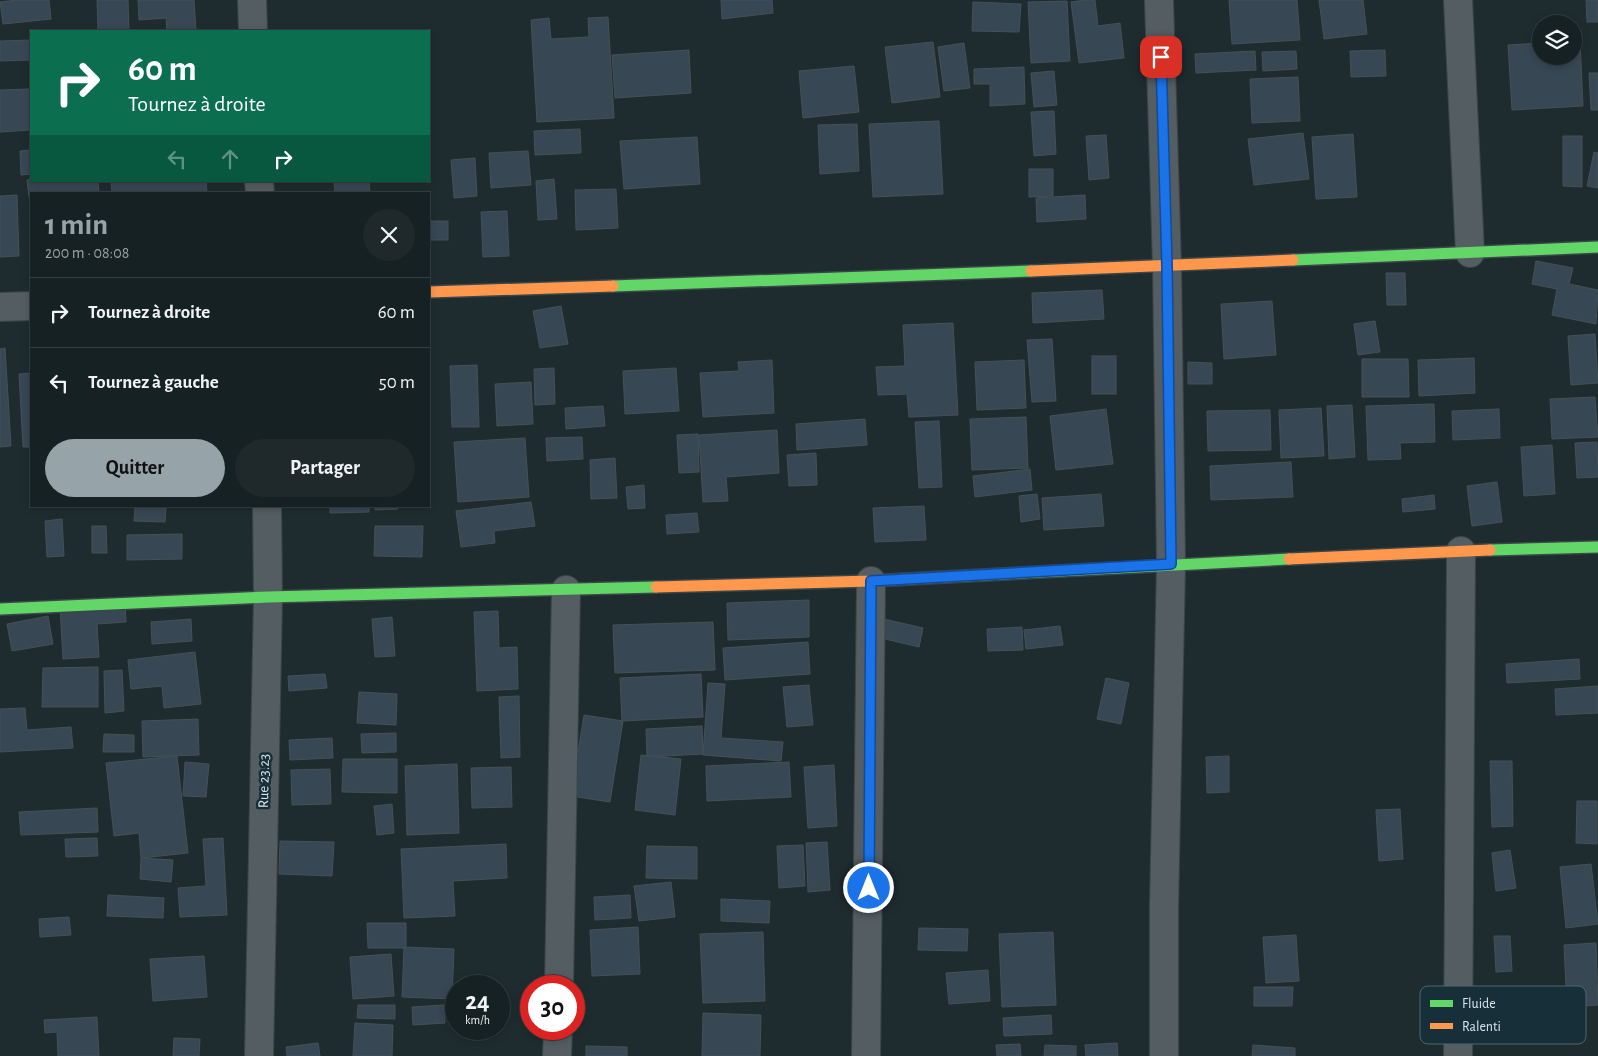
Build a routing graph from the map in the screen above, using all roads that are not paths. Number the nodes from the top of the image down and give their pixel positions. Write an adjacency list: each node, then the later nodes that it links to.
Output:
1 (252, 0): 2 (street); 5 (street)
2 (258, 0)
3 (1159, 0): 8 (street)
4 (1458, 0): 7 (street)
5 (253, 30)
6 (1598, 247): 7 (street)
7 (1470, 253): 8 (street)
8 (1167, 266): 9 (street); 15 (street)
9 (430, 292)
10 (30, 306): 11 (street)
11 (0, 307)
12 (267, 507): 18 (street, Rue 23.23)
13 (1598, 547): 14 (street)
14 (1461, 551): 15 (street); 21 (street)
15 (1171, 564): 16 (street); 26 (street)
16 (871, 581): 17 (street); 25 (street)
17 (566, 590): 18 (street); 20 (street)
18 (268, 597): 19 (street); 23 (street, Rue 23.23)
19 (0, 610)
20 (559, 975)
21 (1458, 986)
22 (558, 1040): 24 (street)
23 (259, 1056)
24 (557, 1056)
25 (866, 1056)
26 (1164, 1056)

